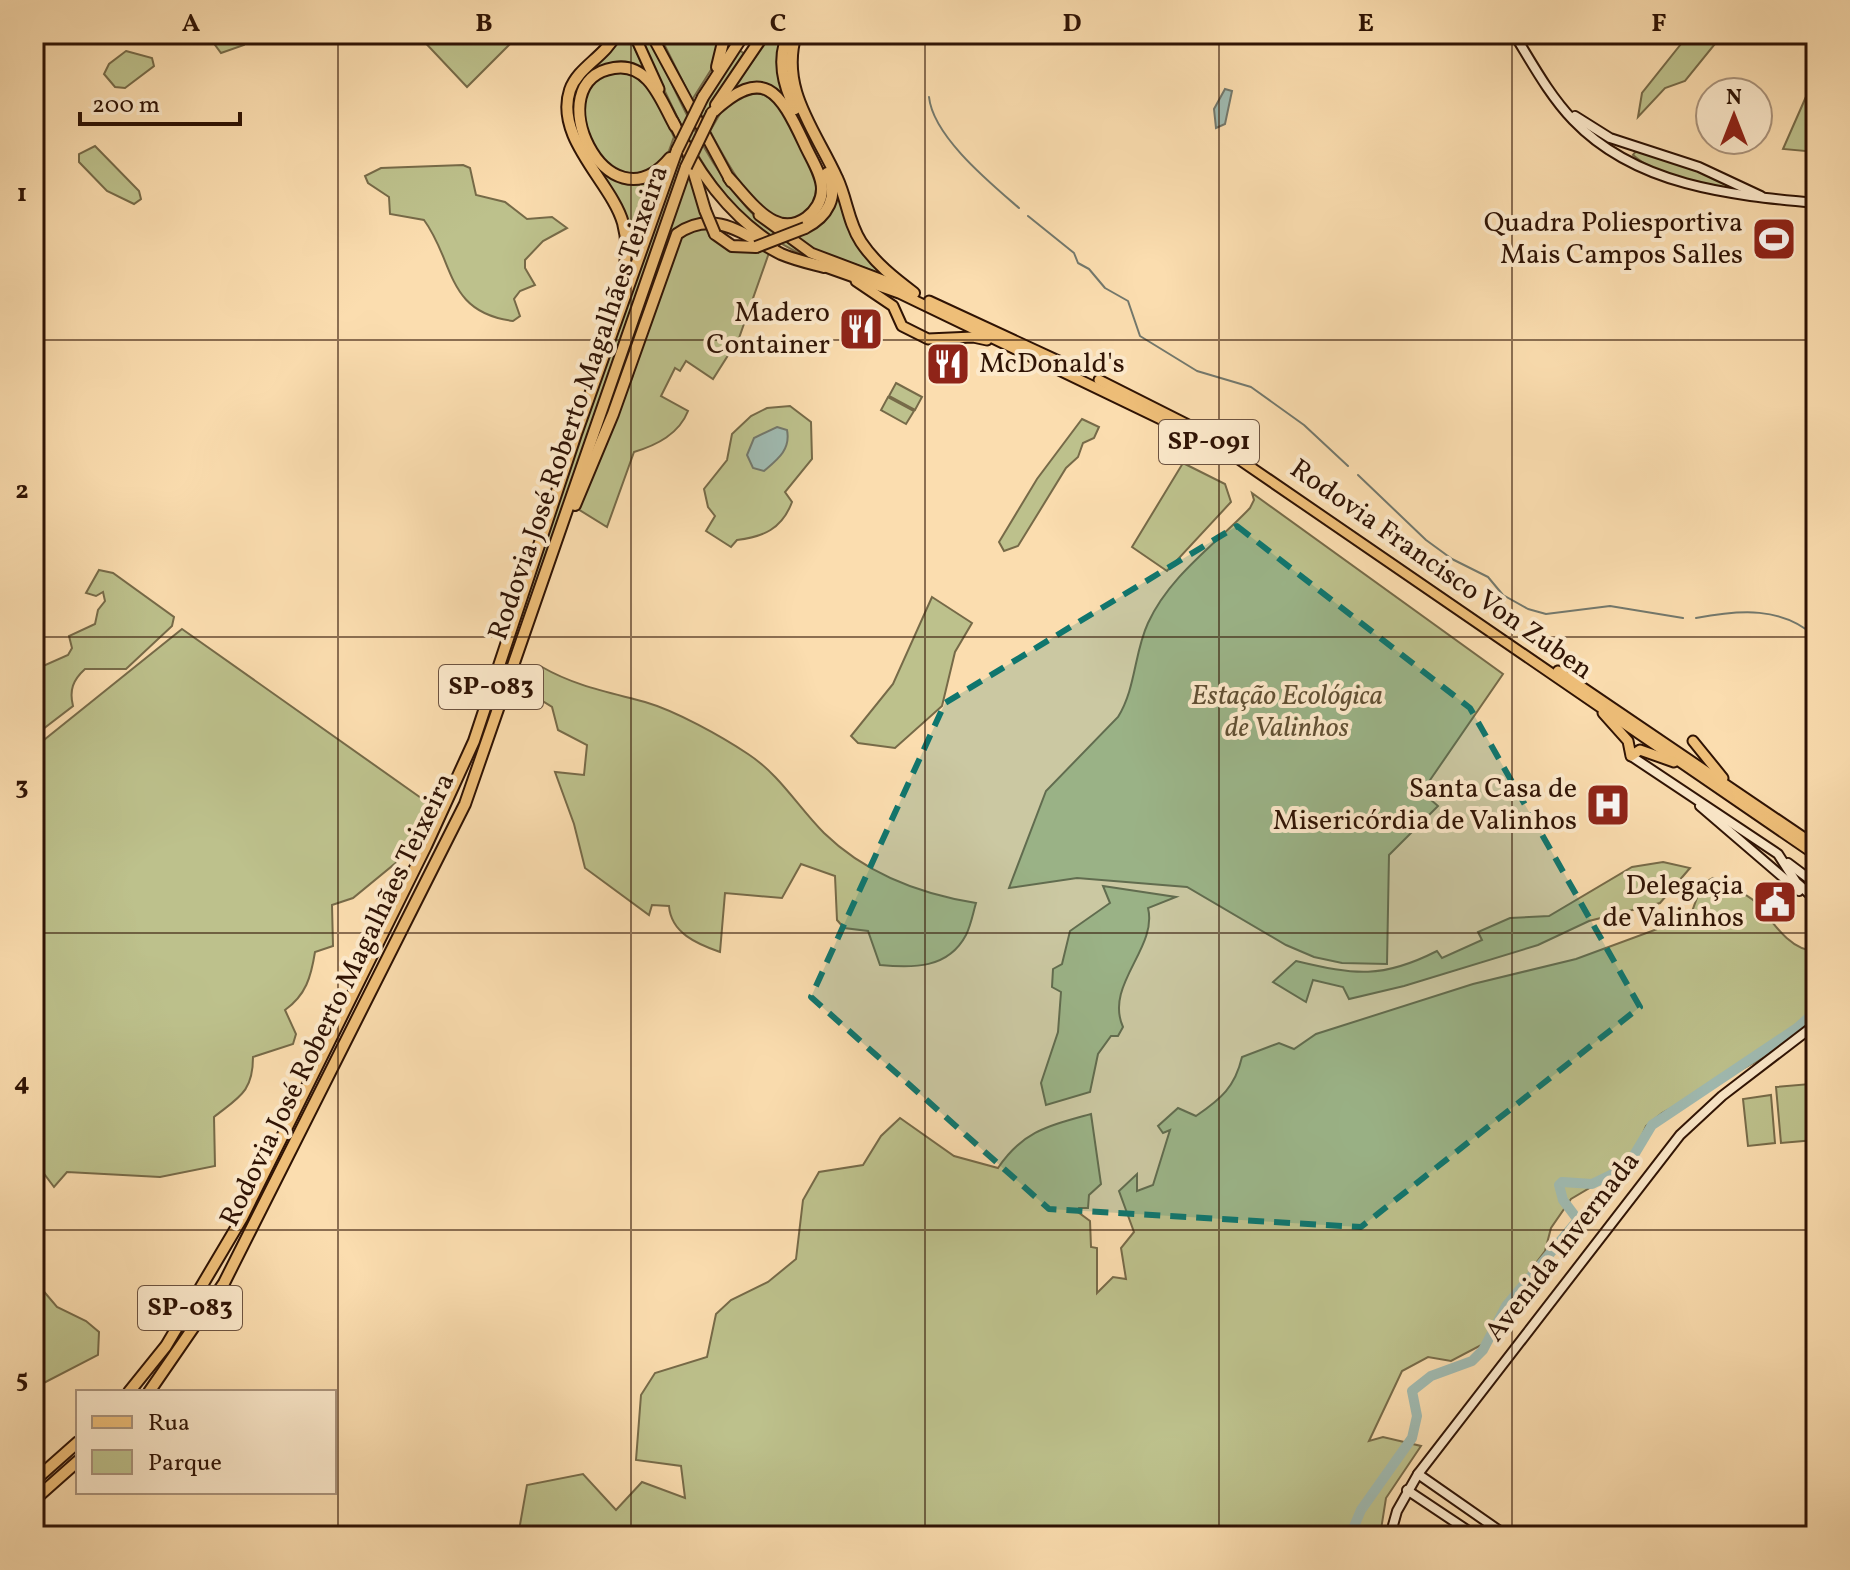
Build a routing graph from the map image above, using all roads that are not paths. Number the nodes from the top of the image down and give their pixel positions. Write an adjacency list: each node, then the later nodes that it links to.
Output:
1 (616, 34): 28 (highway)
2 (634, 34): 12 (main road, Rodovia Francisco Von Zuben / SP-091)
3 (725, 34): 10 (highway)
4 (744, 34): 10 (highway, Rodovia José Roberto Magalhães Teixeira / SP-083)
5 (788, 34): 16 (highway, bridge)
6 (796, 34): 26 (highway)
7 (1514, 34): 13 (main road)
8 (652, 35): 19 (main road, Rodovia Francisco Von Zuben / SP-091)
9 (763, 36): 11 (highway, Rodovia José Roberto Magalhães Teixeira / SP-083)
10 (704, 94): 16 (highway, Rodovia José Roberto Magalhães Teixeira / SP-083, bridge)
11 (712, 113): 19 (highway); 29 (highway, Rodovia José Roberto Magalhães Teixeira / SP-083, bridge)
12 (675, 126): 16 (main road, Rodovia Francisco Von Zuben / SP-091); 16 (highway)
13 (1600, 137): 14 (main road); 17 (main road)
14 (1628, 143): 15 (main road); 17 (main road)
15 (1639, 147): 18 (main road); 21 (main road)
16 (681, 148): 24 (main road, Rodovia Francisco Von Zuben / SP-091); 28 (highway, Rodovia José Roberto Magalhães Teixeira / SP-083)
17 (1612, 150): 18 (main road)
18 (1646, 169): 20 (main road)
19 (729, 178): 26 (main road, Rodovia Francisco Von Zuben / SP-091)
20 (1711, 191): 21 (main road); 22 (main road)
21 (1755, 193): 22 (main road)
22 (1769, 199): 23 (main road)
23 (1816, 203)
24 (824, 267): 25 (main road, Rodovia Francisco Von Zuben / SP-091); 29 (highway)
25 (842, 273): 27 (main road, Rodovia Francisco Von Zuben / SP-091); 27 (main road)
26 (914, 293): 34 (main road, Rodovia Francisco Von Zuben / SP-091)
27 (1027, 353): 30 (main road, Rodovia Francisco Von Zuben / SP-091)
28 (594, 385): 48 (highway, Rodovia José Roberto Magalhães Teixeira / SP-083)
29 (544, 576): 49 (highway, Rodovia José Roberto Magalhães Teixeira / SP-083)
30 (1596, 704): 32 (main road); 33 (main road, Rodovia Francisco Von Zuben / SP-091)
31 (1693, 741): 34 (main road)
32 (1631, 756): 33 (main road); 35 (main road)
33 (1689, 768): 41 (main road, Rodovia Francisco Von Zuben / SP-091)
34 (1737, 792): 40 (main road, Rodovia Francisco Von Zuben / SP-091)
35 (1688, 795): 36 (main road); 37 (main road)
36 (1726, 818): 37 (main road); 38 (main road)
37 (1715, 819): 39 (main road)
38 (1737, 824): 39 (main road); 42 (main road)
39 (1737, 837): 43 (main road)
40 (1816, 844)
41 (1816, 855)
42 (1786, 862): 43 (main road); 44 (main road); 45 (main road)
43 (1775, 870): 46 (main road)
44 (1816, 884)
45 (1816, 900)
46 (1816, 906)
47 (1816, 1024): 52 (main road, Avenida Invernada)
48 (131, 1390)
49 (150, 1390)
50 (76, 1444): 53 (highway)
51 (76, 1463): 55 (highway)
52 (1418, 1474): 54 (main road, Avenida Invernada); 58 (main road)
53 (34, 1481)
54 (1407, 1490): 56 (main road, Avenida Invernada); 57 (main road)
55 (34, 1500)
56 (1390, 1536)
57 (1476, 1536)
58 (1507, 1536)

